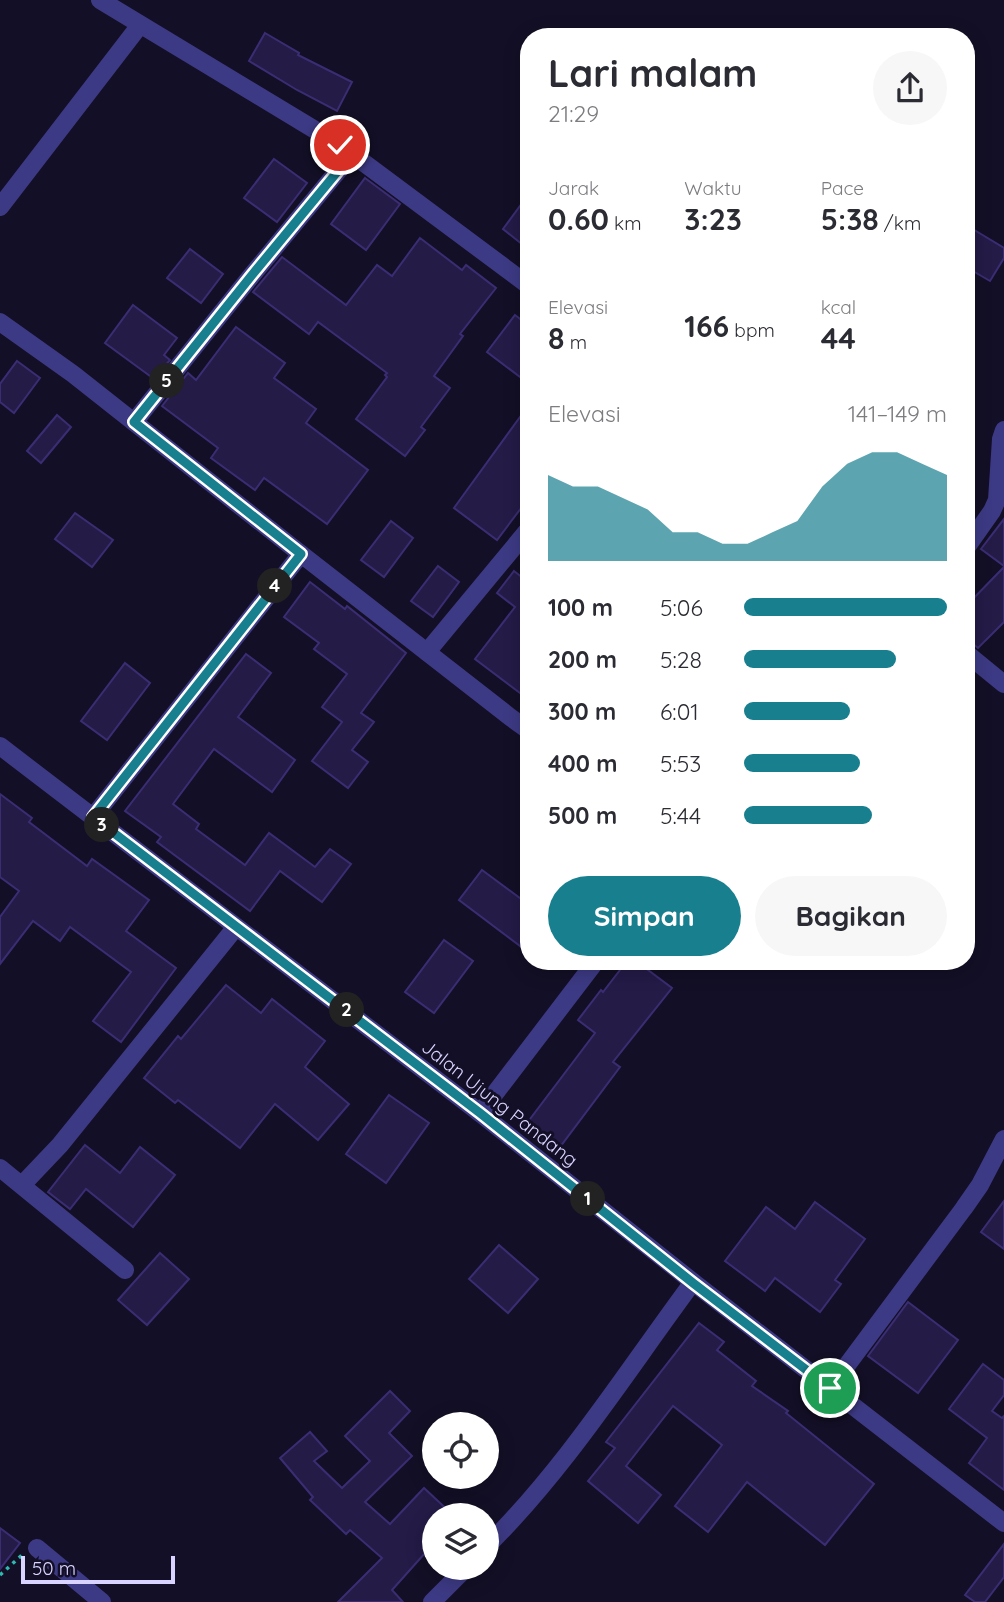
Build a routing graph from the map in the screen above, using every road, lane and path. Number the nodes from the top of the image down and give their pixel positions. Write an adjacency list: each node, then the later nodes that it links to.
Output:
1 (100, 0): 2 (street)
2 (140, 25): 3 (street); 4 (street)
3 (352, 154): 5 (street); 7 (street)
4 (0, 207)
5 (520, 279)
6 (0, 322): 7 (street)
7 (134, 422): 11 (street)
8 (1004, 430): 9 (street)
9 (975, 538)
10 (520, 540): 12 (street)
11 (301, 554): 12 (street); 17 (street)
12 (427, 652): 15 (street)
13 (975, 660): 14 (street)
14 (1004, 684)
15 (520, 724)
16 (0, 746): 17 (street, Jalan Ujung Pandang)
17 (93, 817): 18 (street, Jalan Ujung Pandang)
18 (236, 927): 20 (street, Jalan Ujung Pandang); 23 (street)
19 (589, 970): 20 (street)
20 (480, 1113): 25 (street, Jalan Ujung Pandang)
21 (1004, 1139): 26 (street)
22 (0, 1168): 23 (street)
23 (22, 1185): 24 (street)
24 (125, 1270)
25 (693, 1283): 26 (street, Jalan Ujung Pandang); 28 (street)
26 (830, 1388): 27 (street, Jalan Ujung Pandang)
27 (1004, 1523)
28 (499, 1534)
29 (37, 1548): 30 (path); 32 (street)
30 (0, 1575)
31 (454, 1580): 33 (street)
32 (102, 1602)
33 (432, 1602)

